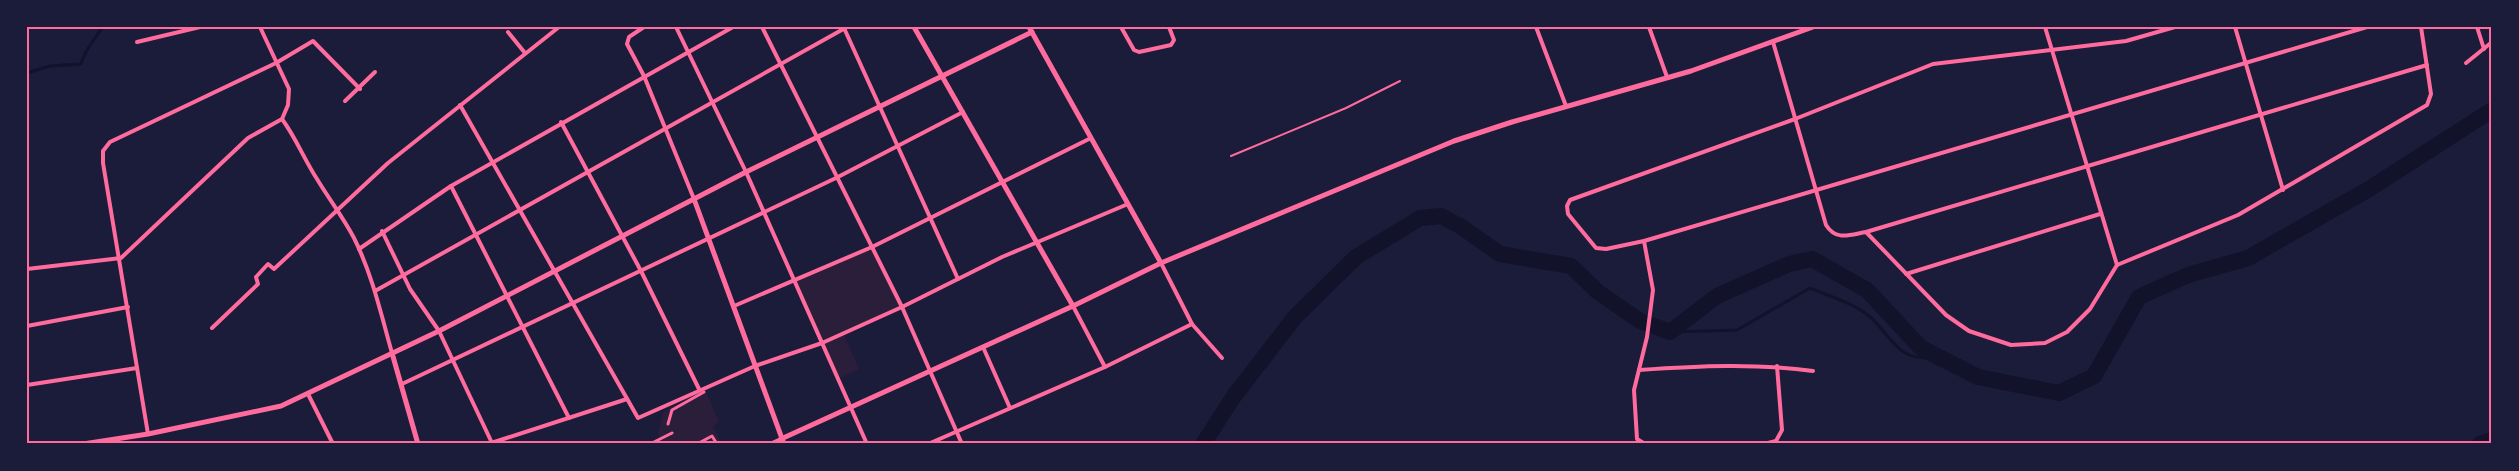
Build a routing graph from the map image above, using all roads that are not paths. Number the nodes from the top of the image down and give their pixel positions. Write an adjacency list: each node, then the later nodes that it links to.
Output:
1 (200, 27): 23 (street)
2 (260, 27): 30 (street)
3 (559, 27): 29 (street)
4 (644, 27): 36 (street)
5 (676, 27): 28 (street)
6 (733, 27): 28 (street)
7 (762, 27): 32 (street)
8 (845, 27): 32 (street); 45 (street)
9 (914, 27): 37 (main road)
10 (1121, 27): 11 (street)
11 (1169, 27)
12 (1536, 27): 44 (street)
13 (1649, 27): 38 (street)
14 (1813, 27): 24 (main road)
15 (2045, 27): 27 (street)
16 (2175, 27): 27 (street)
17 (2235, 27): 33 (street)
18 (2367, 27): 33 (street)
19 (2421, 27): 34 (street)
20 (2476, 27): 26 (street)
21 (1031, 29): 37 (main road); 54 (main road)
22 (508, 32): 29 (street)
23 (138, 42)
24 (1773, 42): 38 (main road); 50 (street)
25 (2492, 42): 26 (street)
26 (2484, 49): 31 (street)
27 (2052, 50): 47 (street); 50 (street)
28 (688, 51): 36 (street); 42 (street)
29 (525, 53): 43 (street)
30 (276, 63): 40 (street); 49 (street); 82 (street)
31 (2466, 63)
32 (779, 64): 42 (street); 53 (street)
33 (2246, 64): 47 (street); 48 (street)
34 (2427, 65): 48 (street); 65 (street)
35 (375, 72): 40 (street)
36 (644, 76): 51 (street); 52 (street)
37 (942, 76): 45 (main road); 46 (main road)
38 (1667, 77): 44 (main road)
39 (1400, 81): 56 (lane)
40 (360, 89): 41 (street)
41 (345, 101)
42 (712, 102): 52 (street); 60 (street)
43 (460, 105): 57 (street); 68 (street)
44 (1566, 106): 83 (main road)
45 (880, 107): 53 (main road); 55 (street)
46 (963, 112): 55 (street); 62 (main road)
47 (2070, 115): 58 (street); 64 (street)
48 (2261, 115): 58 (street); 65 (street)
49 (282, 118): 68 (street); 82 (street)
50 (1795, 119): 64 (street); 78 (street)
51 (561, 122): 57 (street); 59 (street)
52 (665, 128): 59 (street); 66 (street)
53 (815, 138): 60 (main road); 61 (street)
54 (1091, 138): 62 (street); 67 (main road)
55 (898, 146): 61 (street); 72 (street)
56 (1231, 156)
57 (493, 162): 63 (street); 69 (street)
58 (2086, 166): 71 (street); 74 (street)
59 (589, 171): 69 (street); 76 (street)
60 (746, 172): 66 (main road); 70 (street)
61 (836, 178): 70 (street); 80 (street)
62 (1004, 182): 72 (street); 79 (main road)
63 (451, 186): 73 (street); 75 (street)
64 (1816, 188): 74 (street); 78 (street)
65 (2283, 190): 84 (street)
66 (694, 199): 76 (main road); 77 (main road)
67 (1128, 204): 79 (street); 83 (main road)
68 (338, 209): 81 (street); 101 (street)
69 (521, 209): 75 (street); 86 (street)
70 (764, 213): 77 (street); 91 (street)
71 (2100, 214): 84 (street); 88 (street)
72 (931, 219): 80 (street); 90 (street)
73 (382, 231): 81 (street); 89 (street)
74 (1866, 232): 88 (street)
75 (475, 233): 89 (street); 93 (street)
76 (622, 236): 86 (main road); 87 (street)
77 (708, 239): 87 (street); 95 (main road)
78 (1644, 241): 114 (street)
79 (1038, 242): 90 (street); 96 (main road)
80 (872, 247): 91 (street); 97 (street)
81 (359, 249): 92 (street)
82 (121, 258): 85 (street); 98 (street)
83 (1161, 263): 96 (main road); 99 (street)
84 (2117, 265): 88 (street)
85 (27, 269)
86 (556, 270): 93 (main road); 94 (street)
87 (641, 271): 94 (street); 118 (street)
88 (1906, 274)
89 (403, 275): 92 (street); 103 (street)
90 (958, 279): 97 (street)
91 (794, 280): 95 (street); 104 (street)
92 (375, 291): 106 (street)
93 (506, 296): 102 (street); 103 (main road)
94 (574, 303): 102 (street); 120 (street)
95 (734, 306): 109 (main road)
96 (1073, 306): 105 (main road); 110 (street)
97 (902, 307): 104 (street); 113 (street)
98 (128, 308): 100 (street); 112 (street)
99 (1192, 324): 107 (street); 110 (street)
100 (27, 326)
101 (212, 328)
102 (522, 328): 108 (street); 123 (street)
103 (439, 331): 106 (main road); 108 (street)
104 (822, 343): 109 (street); 121 (street)
105 (983, 347): 113 (main road); 122 (street)
106 (392, 352): 116 (main road); 119 (main road)
107 (1222, 358)
108 (452, 362): 116 (street); 129 (street)
109 (755, 366): 118 (street); 128 (main road)
110 (1105, 366): 122 (street)
111 (1777, 366): 114 (street); 115 (street); 141 (street)
112 (137, 368): 117 (street); 127 (street)
113 (931, 369): 121 (main road); 126 (street)
114 (1639, 370): 140 (street)
115 (1813, 371)
116 (402, 384): 133 (main road)
117 (27, 385)
118 (702, 391): 120 (street); 124 (street)
119 (308, 394): 127 (main road); 132 (street)
120 (627, 399): 123 (street)
121 (850, 407): 128 (main road); 137 (street)
122 (1010, 408): 126 (street)
123 (569, 418): 129 (street)
124 (668, 424)
125 (672, 432): 130 (street)
126 (958, 432): 138 (street); 139 (street)
127 (148, 434): 131 (main road)
128 (783, 441): 136 (street)
129 (490, 443)
130 (652, 443)
131 (83, 444)
132 (333, 444)
133 (418, 444)
134 (697, 444): 135 (street)
135 (717, 444)
136 (770, 444)
137 (867, 444)
138 (928, 444)
139 (962, 444)
140 (1645, 444)
141 (1764, 444)

